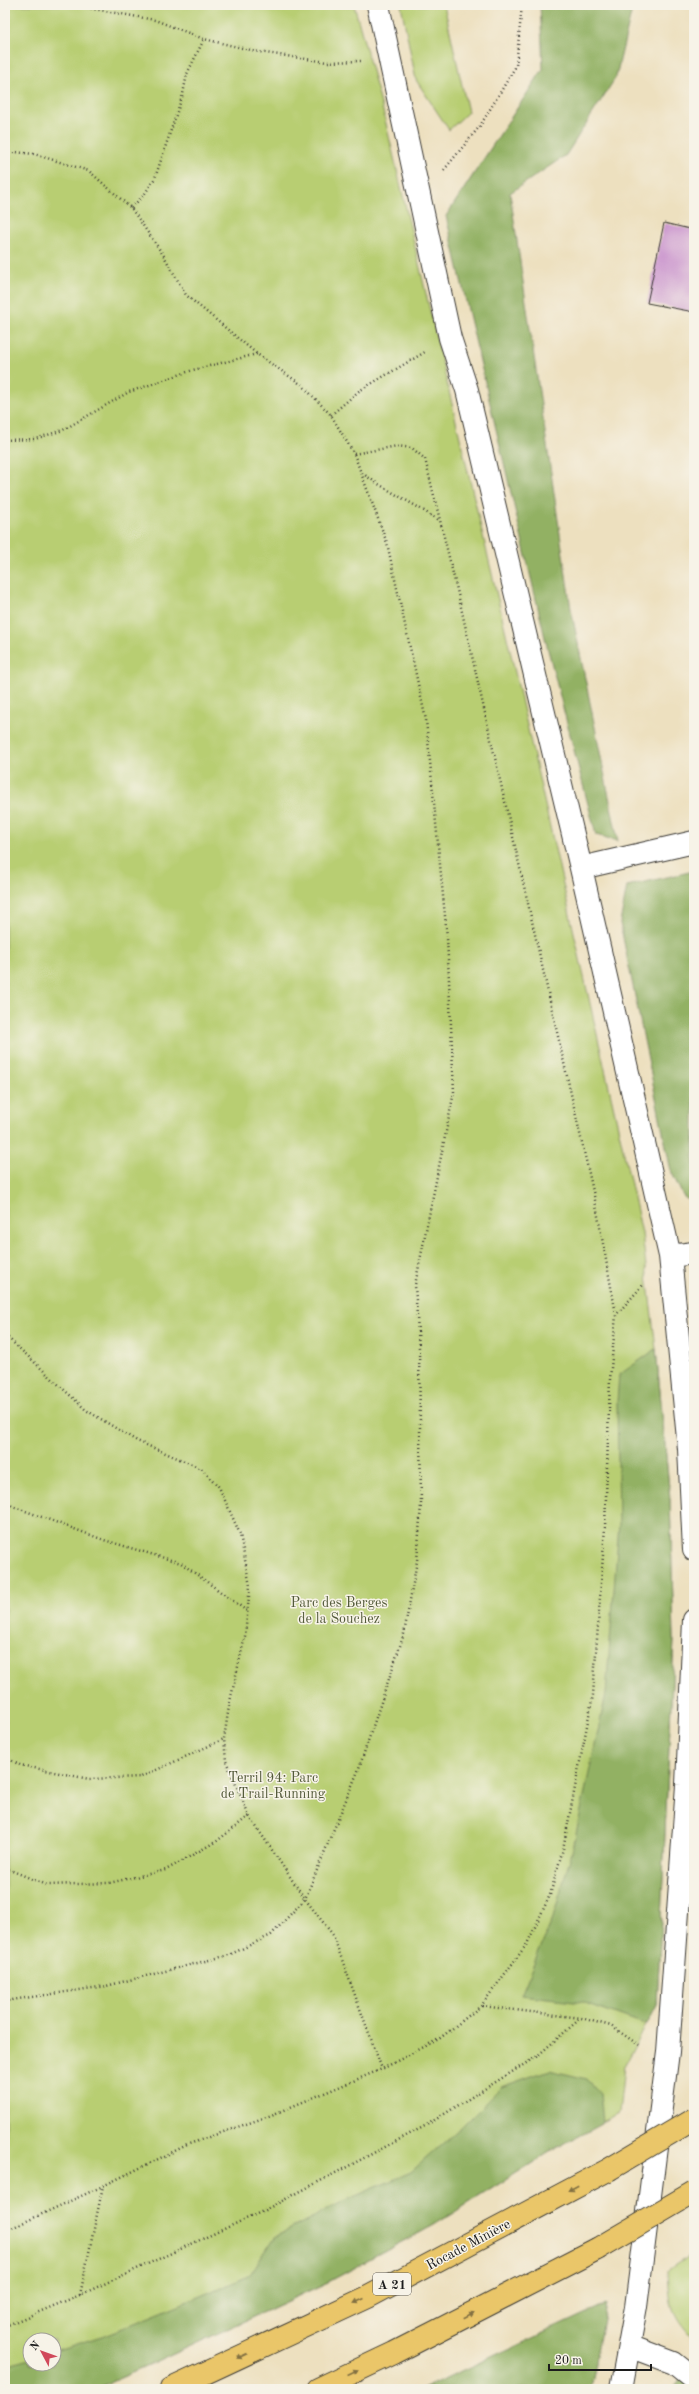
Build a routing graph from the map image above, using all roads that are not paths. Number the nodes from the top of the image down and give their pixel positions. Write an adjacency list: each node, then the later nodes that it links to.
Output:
1 (378, 5): 3 (street)
2 (694, 842): 3 (street)
3 (581, 868): 5 (street)
4 (694, 1253): 5 (street)
5 (670, 1256): 6 (street)
6 (694, 1550)
7 (694, 1620): 10 (street)
8 (694, 2119): 12 (highway, Rocade Minière / A 21, one-way to 12, bridge)
9 (694, 2192): 13 (highway, one-way to 9, bridge)
10 (629, 2346): 11 (street); 14 (street)
11 (694, 2379)
12 (171, 2389)
13 (318, 2389)
14 (621, 2389)

